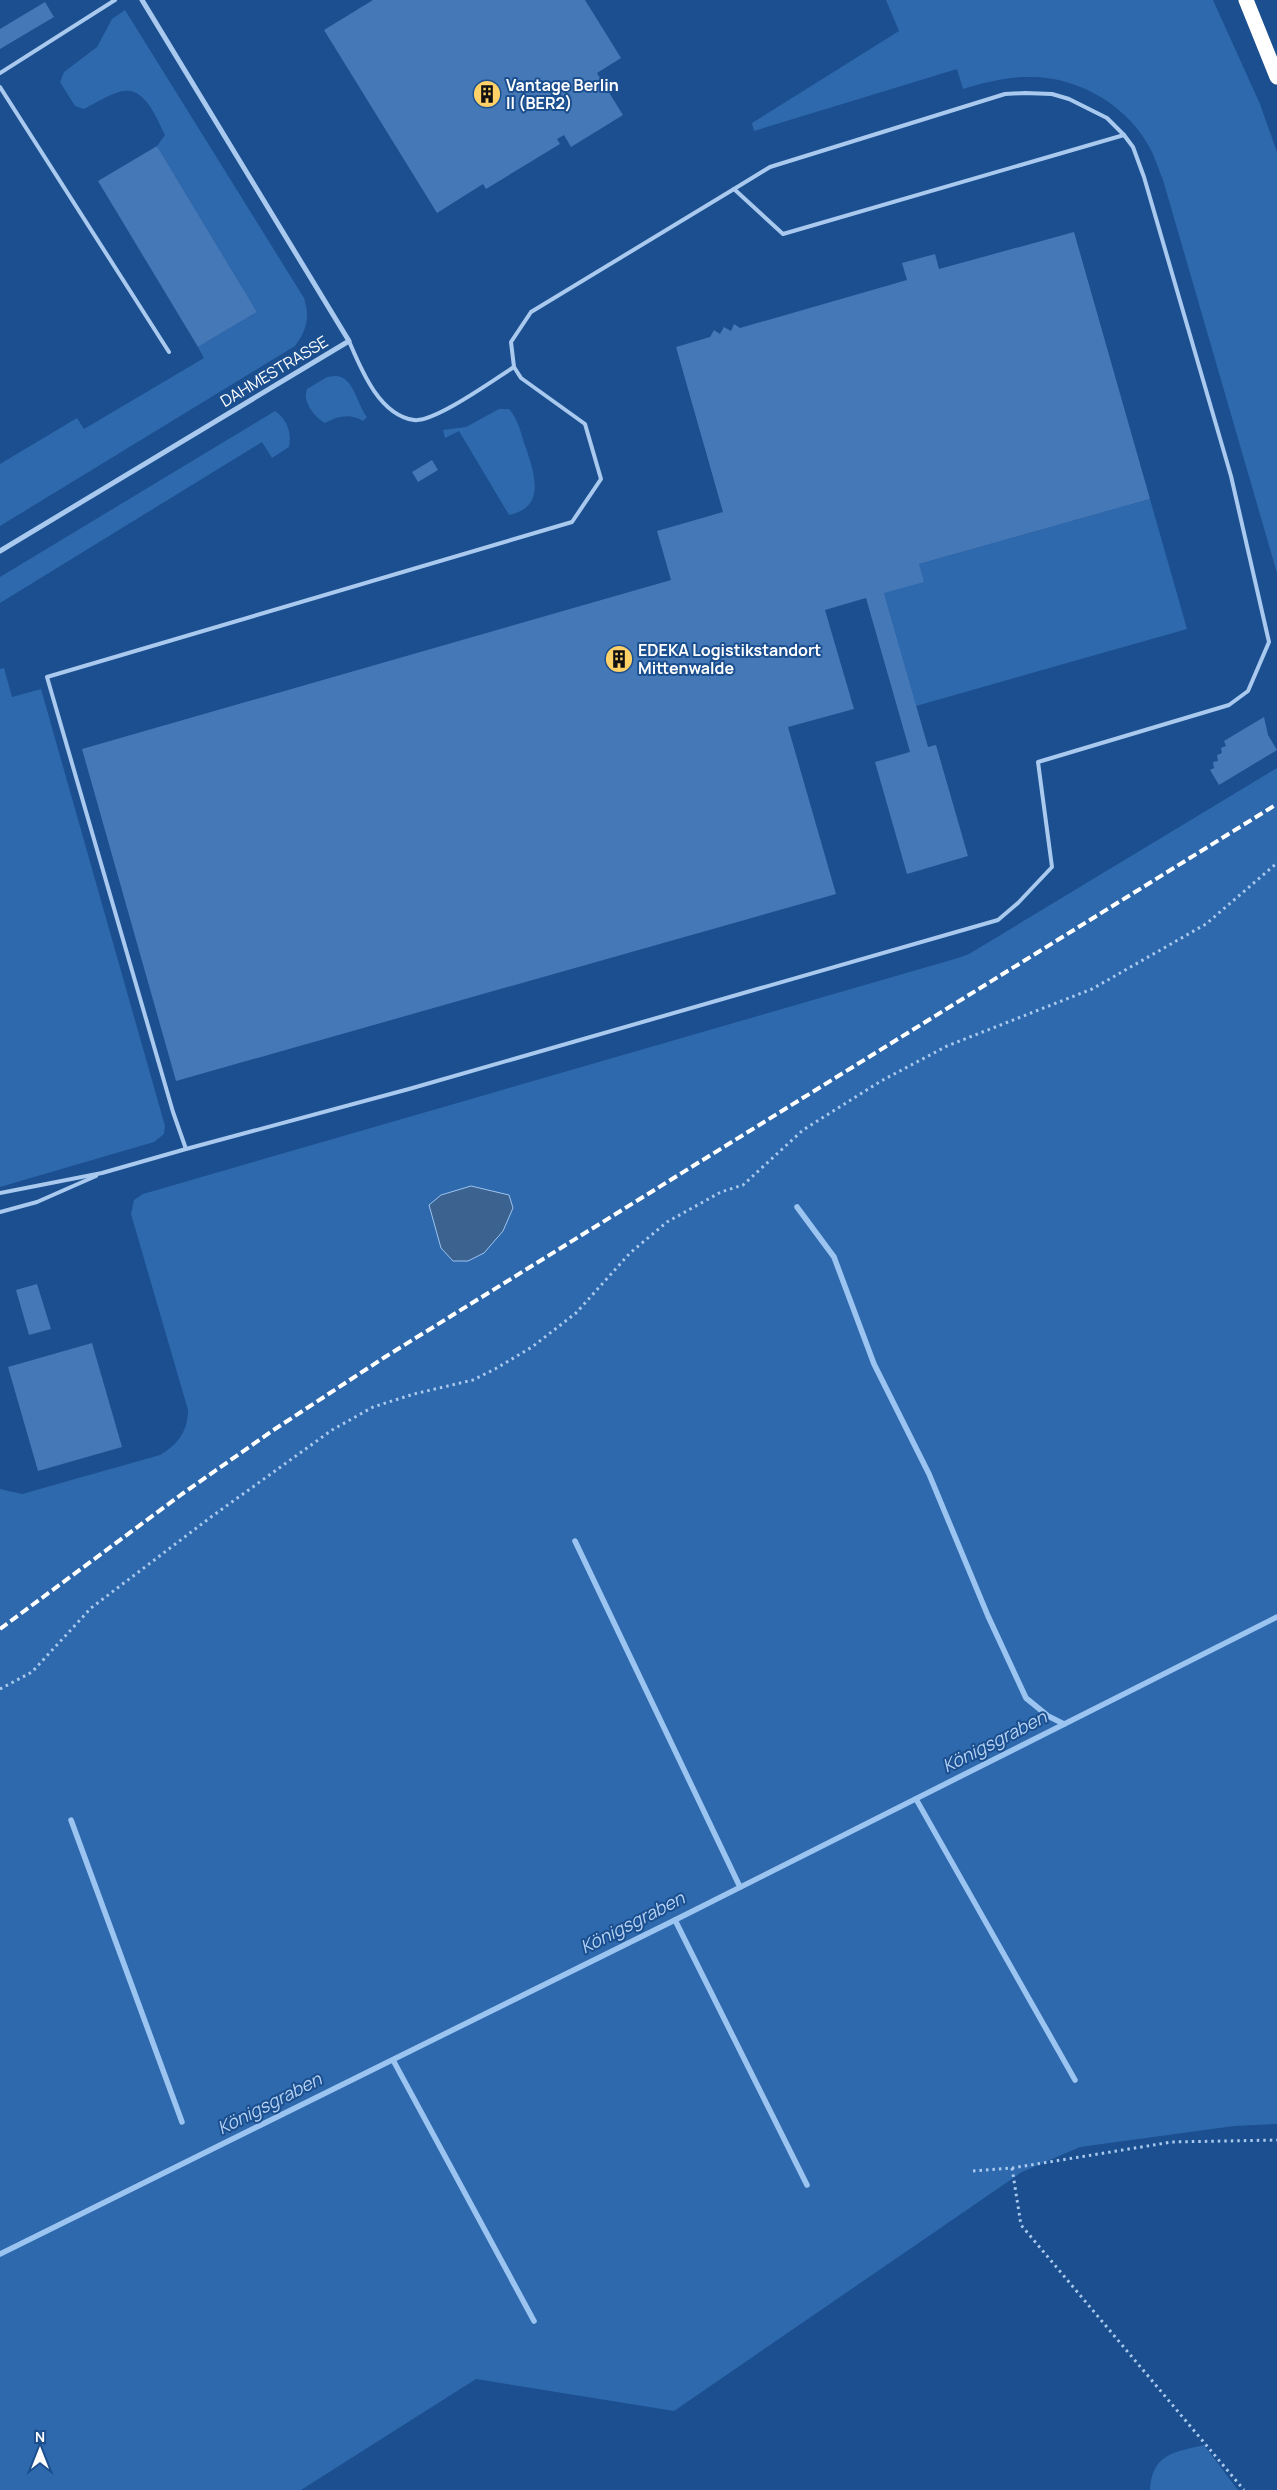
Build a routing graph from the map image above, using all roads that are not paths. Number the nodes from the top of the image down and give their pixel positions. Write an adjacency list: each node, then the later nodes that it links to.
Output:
1 (115, 0): 5 (lane)
2 (142, 0): 10 (street, DAHMESTRASSE)
3 (1238, 0): 4 (highway)
4 (1249, 7): 6 (highway)
5 (0, 73)
6 (1277, 78)
7 (0, 87): 11 (lane)
8 (1124, 135): 9 (lane); 9 (lane); 14 (lane)
9 (734, 189): 12 (lane)
10 (349, 341): 12 (lane); 13 (street, DAHMESTRASSE)
11 (169, 352)
12 (514, 367): 14 (lane)
13 (0, 551)
14 (186, 1149): 15 (lane)
15 (102, 1173): 16 (lane); 17 (lane)
16 (0, 1193)
17 (0, 1212)

